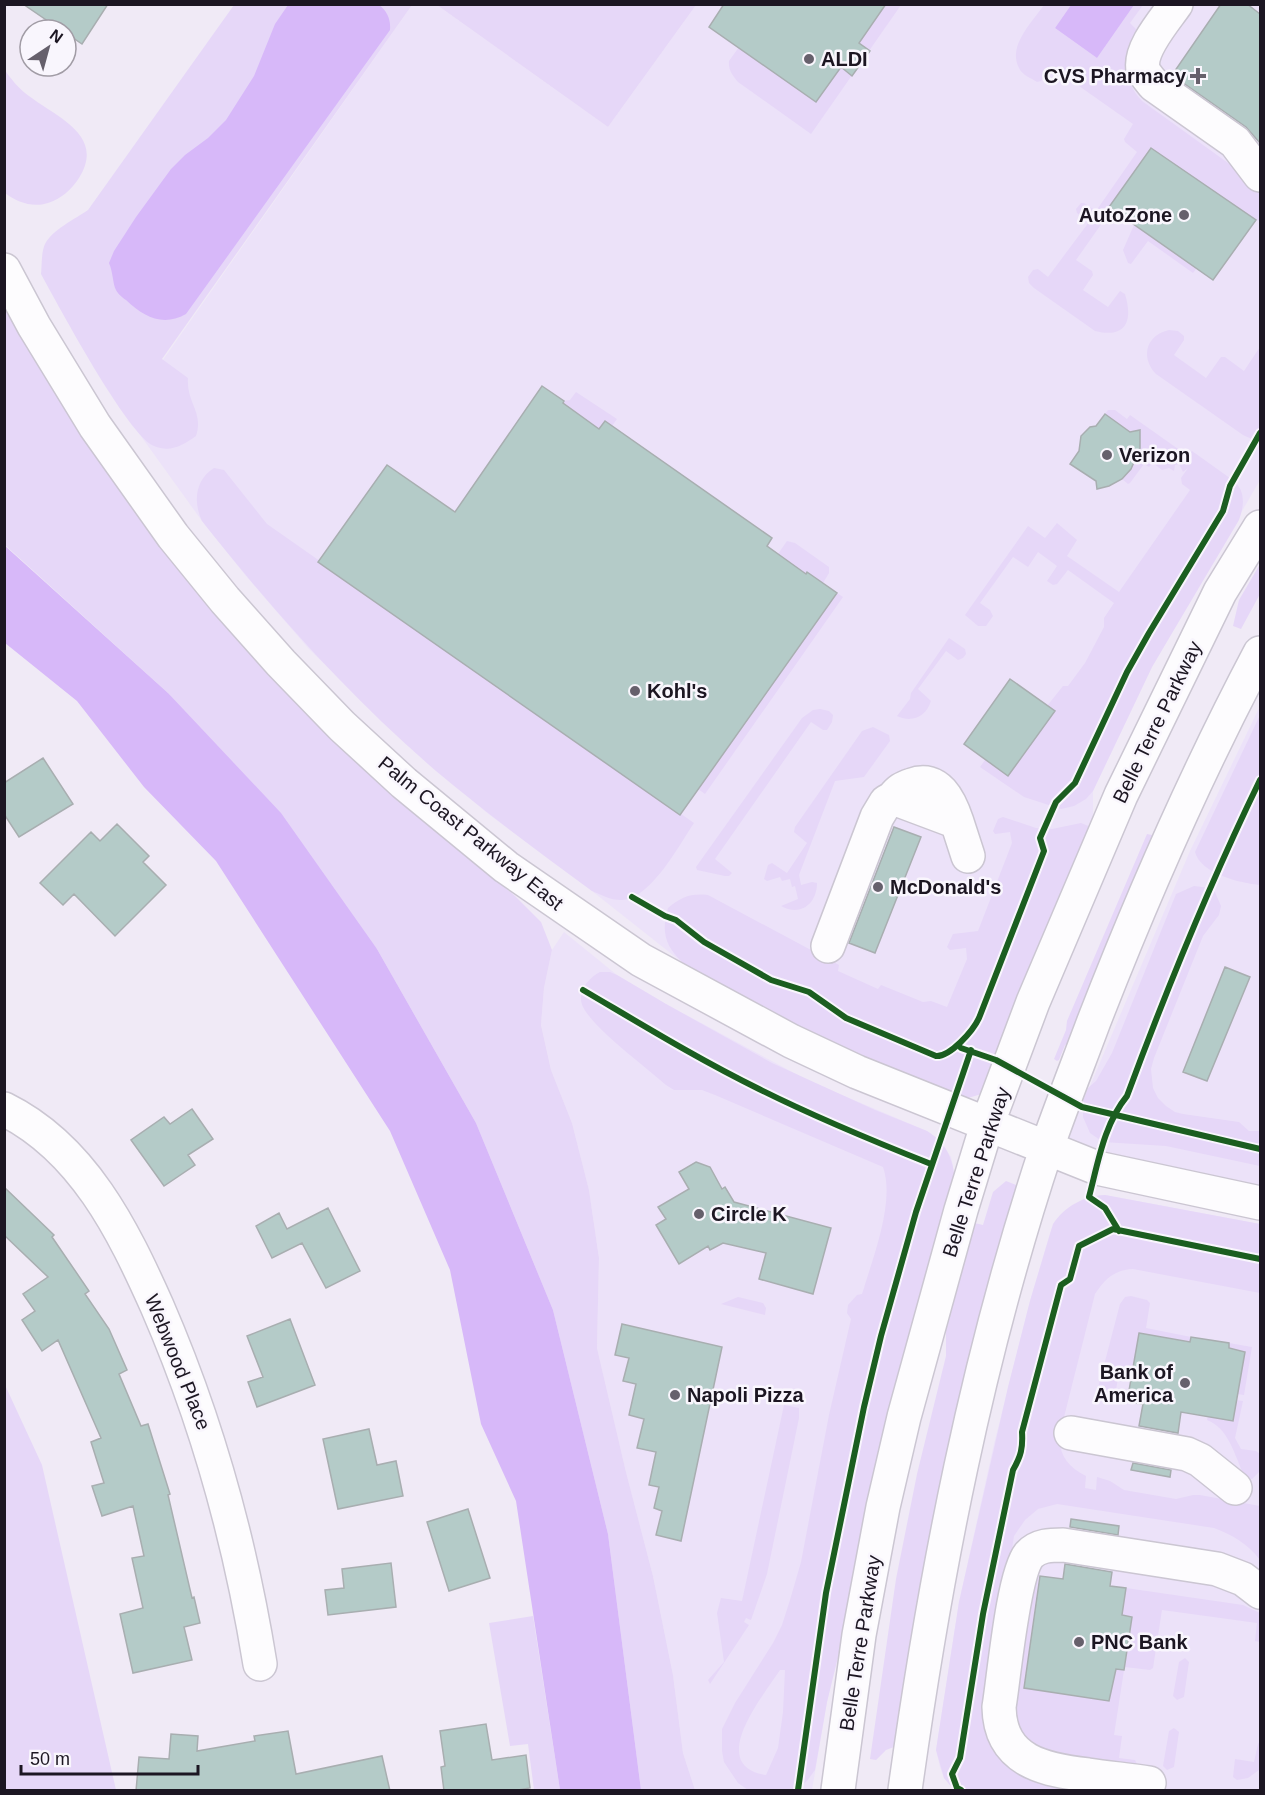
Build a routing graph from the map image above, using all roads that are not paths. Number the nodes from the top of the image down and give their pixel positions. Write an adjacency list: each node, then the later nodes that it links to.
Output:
1 (1176, 4): 2 (main road)
2 (1260, 175)
3 (4, 270): 9 (main road, Palm Coast Parkway East)
4 (1260, 527): 9 (main road, Belle Terre Parkway)
5 (1260, 653): 10 (main road)
6 (968, 856): 7 (main road)
7 (828, 946)
8 (4, 1108): 15 (main road, Webwood Place)
9 (987, 1125): 10 (main road, Palm Coast Parkway East); 17 (main road, Belle Terre Parkway)
10 (1047, 1149): 11 (main road, Palm Coast Parkway East); 18 (main road)
11 (1260, 1203)
12 (1071, 1433): 13 (main road)
13 (1235, 1488)
14 (1260, 1592): 16 (main road)
15 (260, 1664)
16 (1149, 1783)
17 (838, 1791)
18 (905, 1791)

